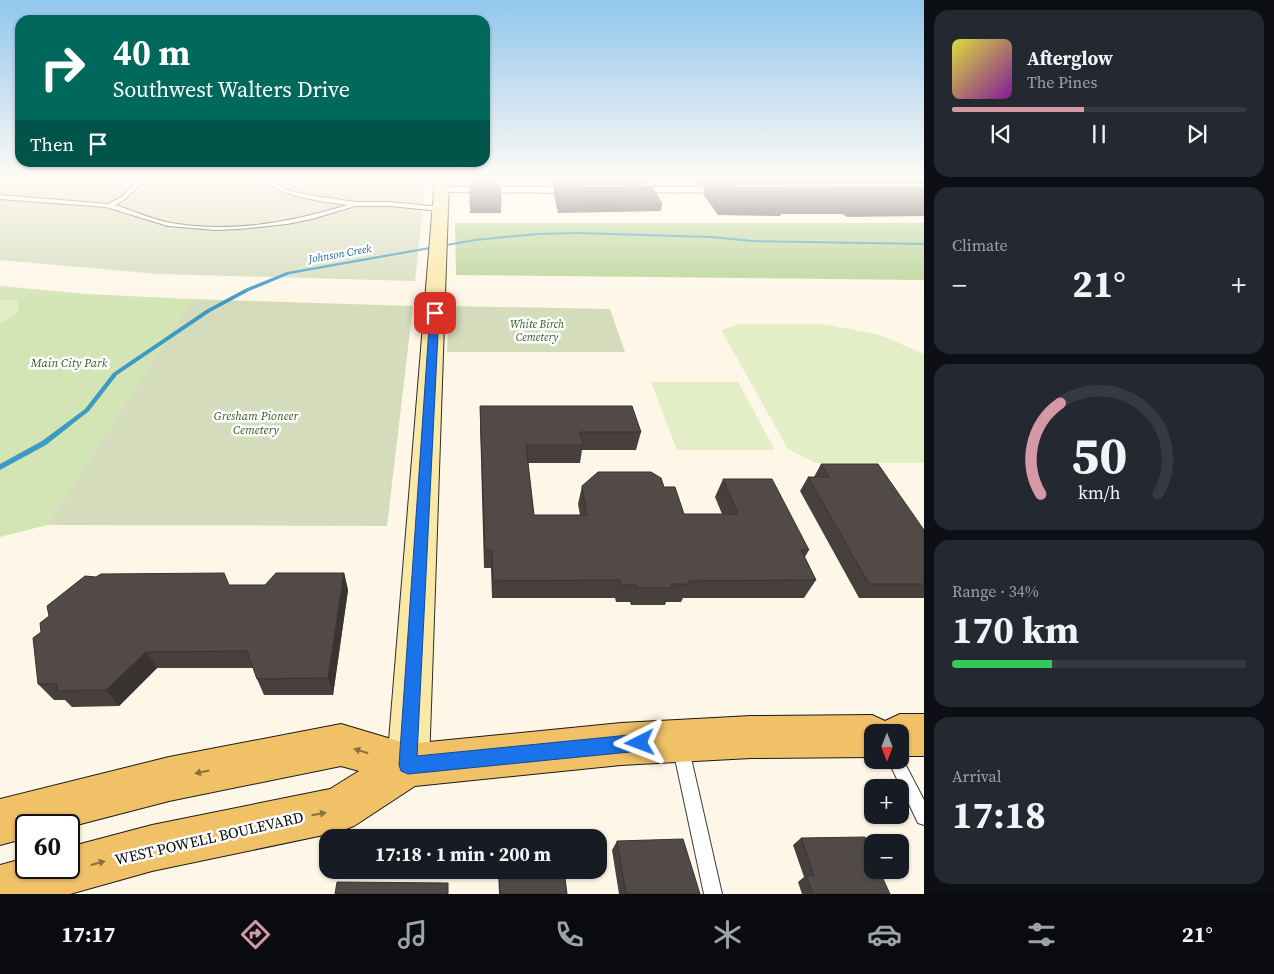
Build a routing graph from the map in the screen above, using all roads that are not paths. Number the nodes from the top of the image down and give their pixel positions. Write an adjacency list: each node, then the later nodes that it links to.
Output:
1 (152, 220): 2 (lane)
2 (303, 220)
3 (440, 220): 8 (street)
4 (909, 735): 5 (main road)
5 (924, 735)
6 (864, 736): 7 (main road, WEST POWELL BOULEVARD)
7 (680, 741): 8 (main road, WEST POWELL BOULEVARD); 13 (lane)
8 (408, 765): 11 (main road, WEST POWELL BOULEVARD, one-way to 11); 12 (main road, WEST POWELL BOULEVARD, one-way to 8)
9 (900, 769): 10 (lane)
10 (924, 816)
11 (0, 822)
12 (0, 889)
13 (713, 894)

